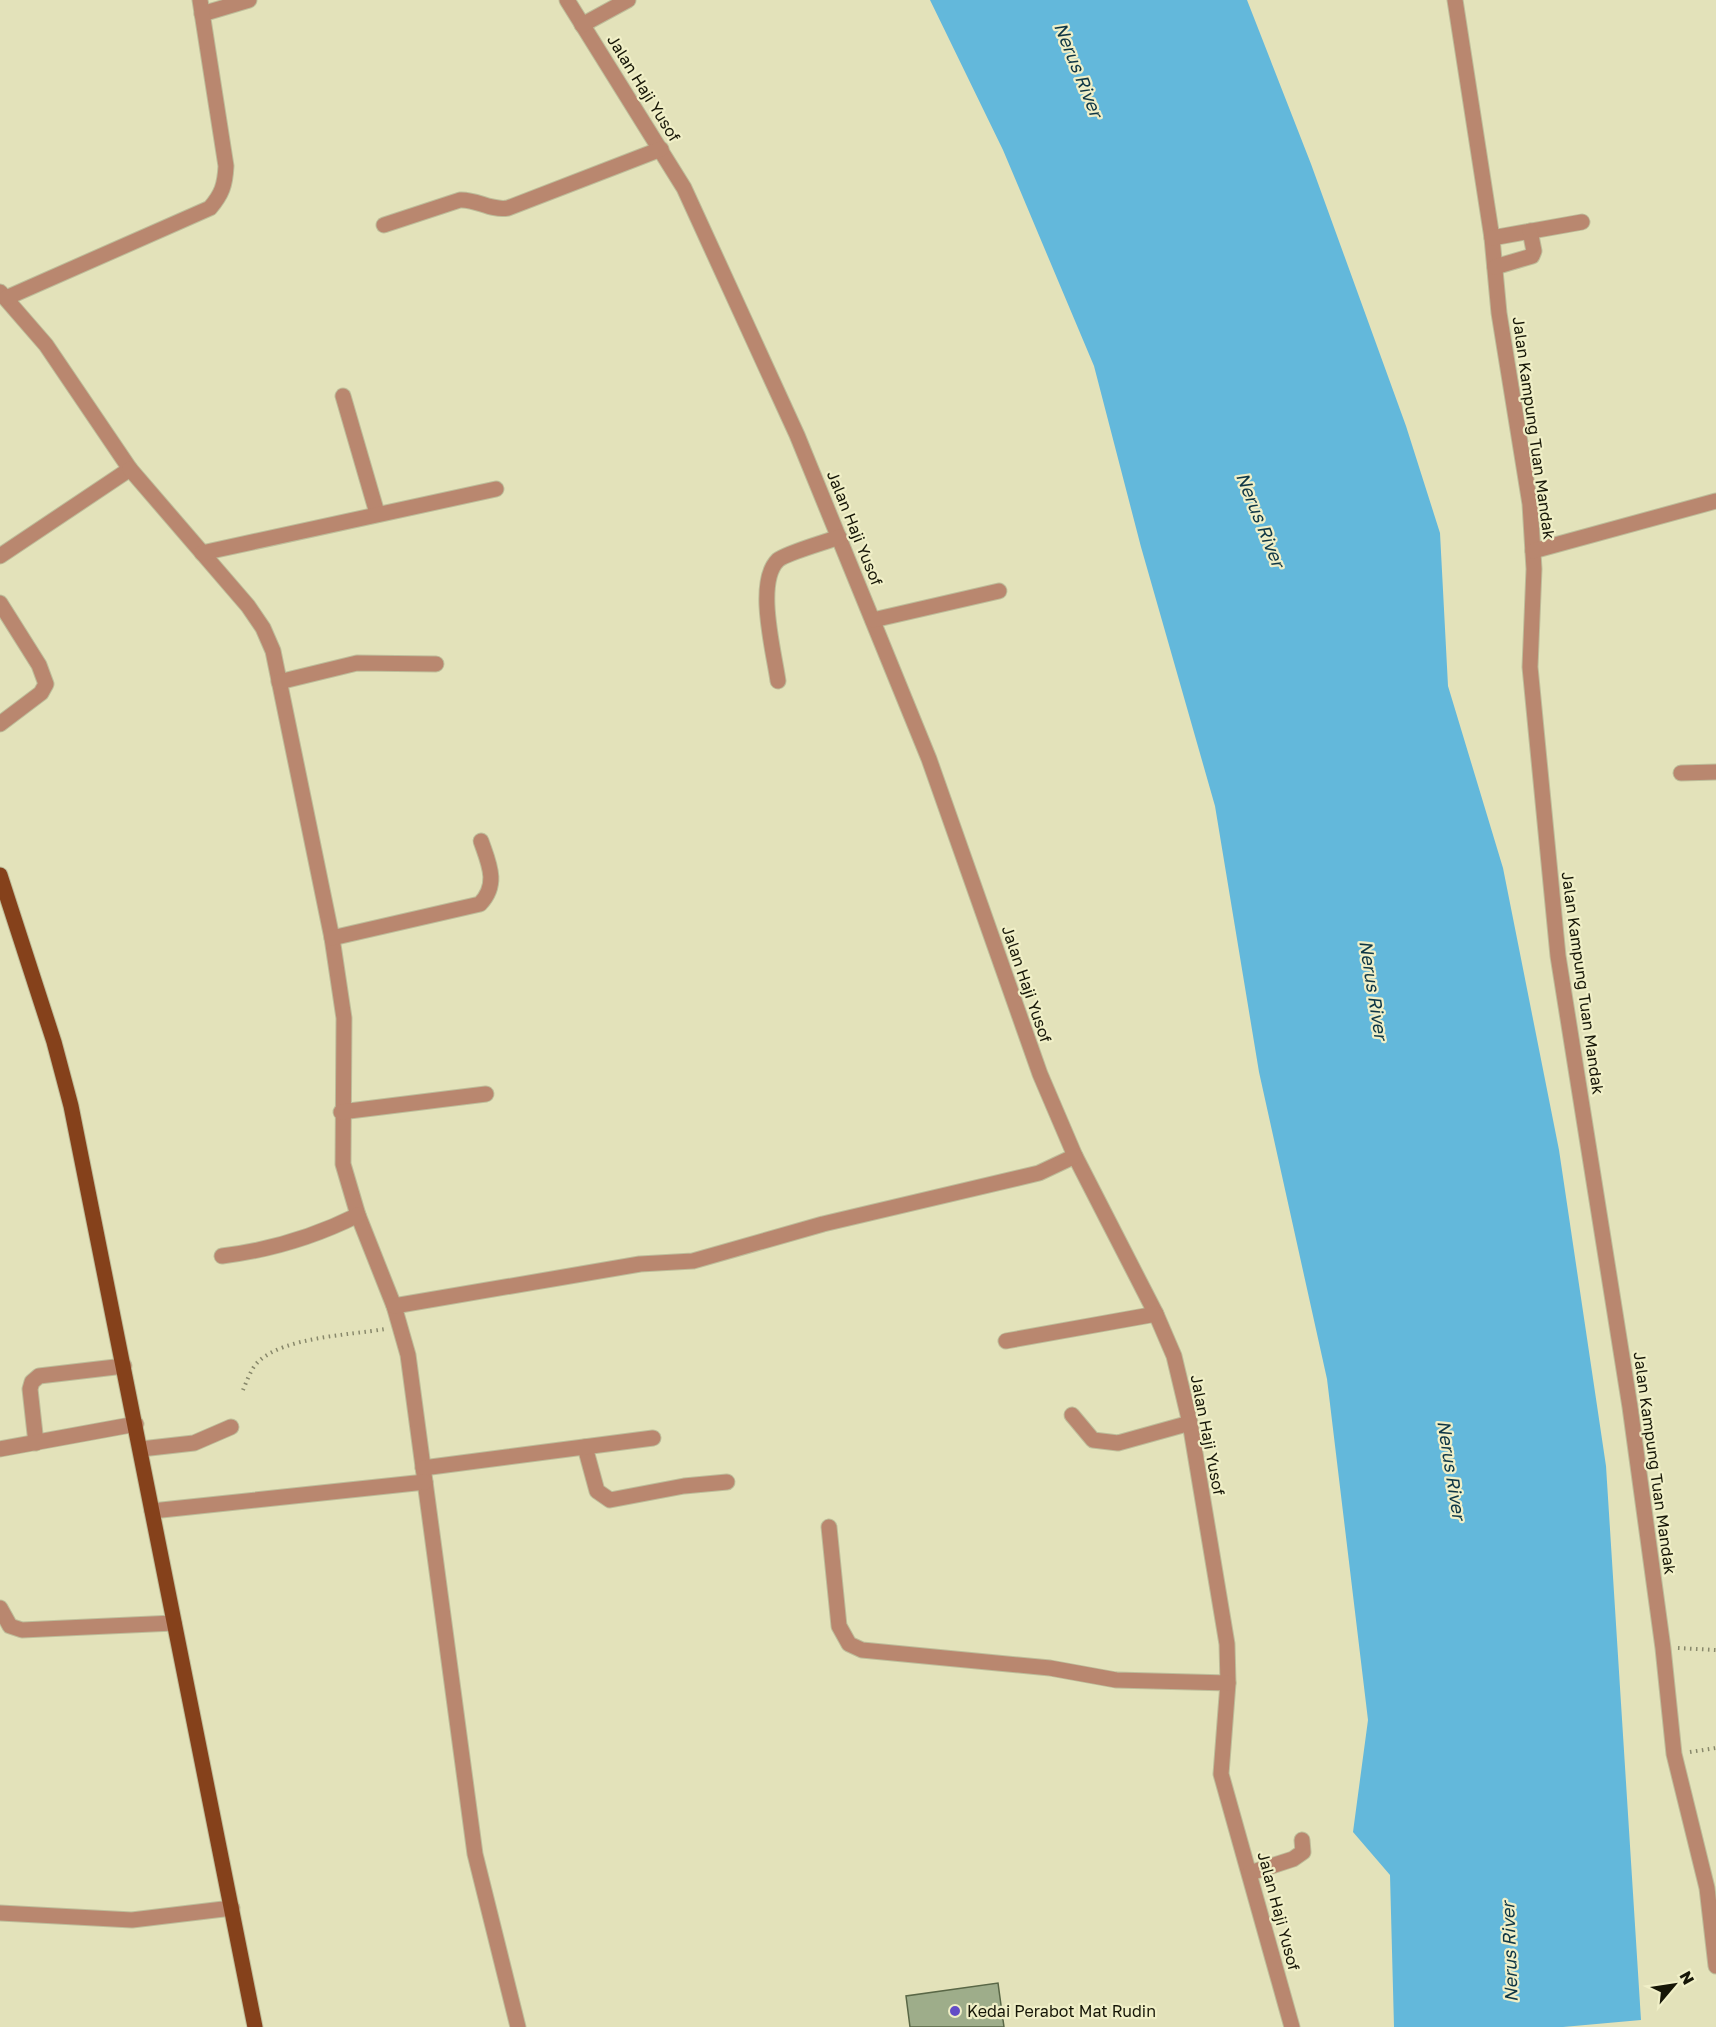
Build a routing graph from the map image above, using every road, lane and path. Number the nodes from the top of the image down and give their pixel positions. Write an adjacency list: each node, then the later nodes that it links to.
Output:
1 (249, 0): 5 (street)
2 (567, 0): 6 (street, Jalan Haji Yusof)
3 (628, 0): 6 (street)
4 (1455, 0): 11 (street, Jalan Kampung Tuan Mandak)
5 (201, 7): 13 (street)
6 (582, 25): 7 (street, Jalan Haji Yusof)
7 (661, 149): 9 (street); 19 (street, Jalan Haji Yusof)
8 (1582, 222): 10 (street)
9 (384, 225)
10 (1530, 231): 11 (street); 12 (street)
11 (1492, 238): 12 (street, Jalan Kampung Tuan Mandak)
12 (1495, 267): 20 (street, Jalan Kampung Tuan Mandak)
13 (3, 295): 15 (street)
14 (343, 396): 18 (street)
15 (130, 469): 21 (street); 22 (street)
16 (496, 489): 18 (street)
17 (1716, 501): 20 (street)
18 (378, 513): 21 (street)
19 (839, 537): 25 (street, Jalan Haji Yusof); 27 (street)
20 (1533, 551): 61 (street, Jalan Kampung Tuan Mandak)
21 (202, 553): 28 (street)
22 (0, 556)
23 (999, 591): 25 (street)
24 (0, 603): 29 (street)
25 (873, 620): 37 (street, Jalan Haji Yusof)
26 (436, 664): 28 (street)
27 (778, 681)
28 (279, 682): 34 (street)
29 (0, 724)
30 (1716, 771): 31 (street)
31 (1681, 773)
32 (481, 841): 34 (street)
33 (0, 875): 44 (main road)
34 (332, 938): 36 (street)
35 (486, 1094): 36 (street)
36 (341, 1112): 38 (street)
37 (1075, 1156): 40 (street); 41 (street, Jalan Haji Yusof)
38 (358, 1215): 39 (street); 40 (street)
39 (222, 1256)
40 (394, 1306): 42 (street)
41 (1156, 1314): 43 (street); 47 (street, Jalan Haji Yusof)
42 (401, 1326): 45 (path); 55 (street)
43 (1006, 1341)
44 (124, 1366): 48 (main road); 51 (street)
45 (243, 1390)
46 (1072, 1415): 47 (street)
47 (1190, 1423): 63 (street, Jalan Haji Yusof)
48 (136, 1424): 51 (street); 54 (main road)
49 (231, 1427): 54 (street)
50 (652, 1438): 52 (street)
51 (36, 1443): 53 (street)
52 (585, 1448): 55 (street); 56 (street)
53 (0, 1449)
54 (141, 1449): 57 (main road)
55 (424, 1475): 57 (street); 72 (street)
56 (728, 1482)
57 (152, 1511): 60 (main road)
58 (829, 1527): 63 (street)
59 (0, 1608): 60 (street)
60 (174, 1623): 68 (main road)
61 (1663, 1648): 62 (path); 65 (street, Jalan Kampung Tuan Mandak)
62 (1716, 1650)
63 (1228, 1683): 67 (street, Jalan Haji Yusof)
64 (1716, 1748): 65 (path)
65 (1674, 1754): 70 (street, Jalan Kampung Tuan Mandak)
66 (1302, 1840): 67 (street)
67 (1250, 1873): 73 (street, Jalan Haji Yusof)
68 (232, 1908): 69 (street); 71 (main road)
69 (0, 1914)
70 (1716, 1966)
71 (255, 2027)
72 (518, 2027)
73 (1292, 2027)

